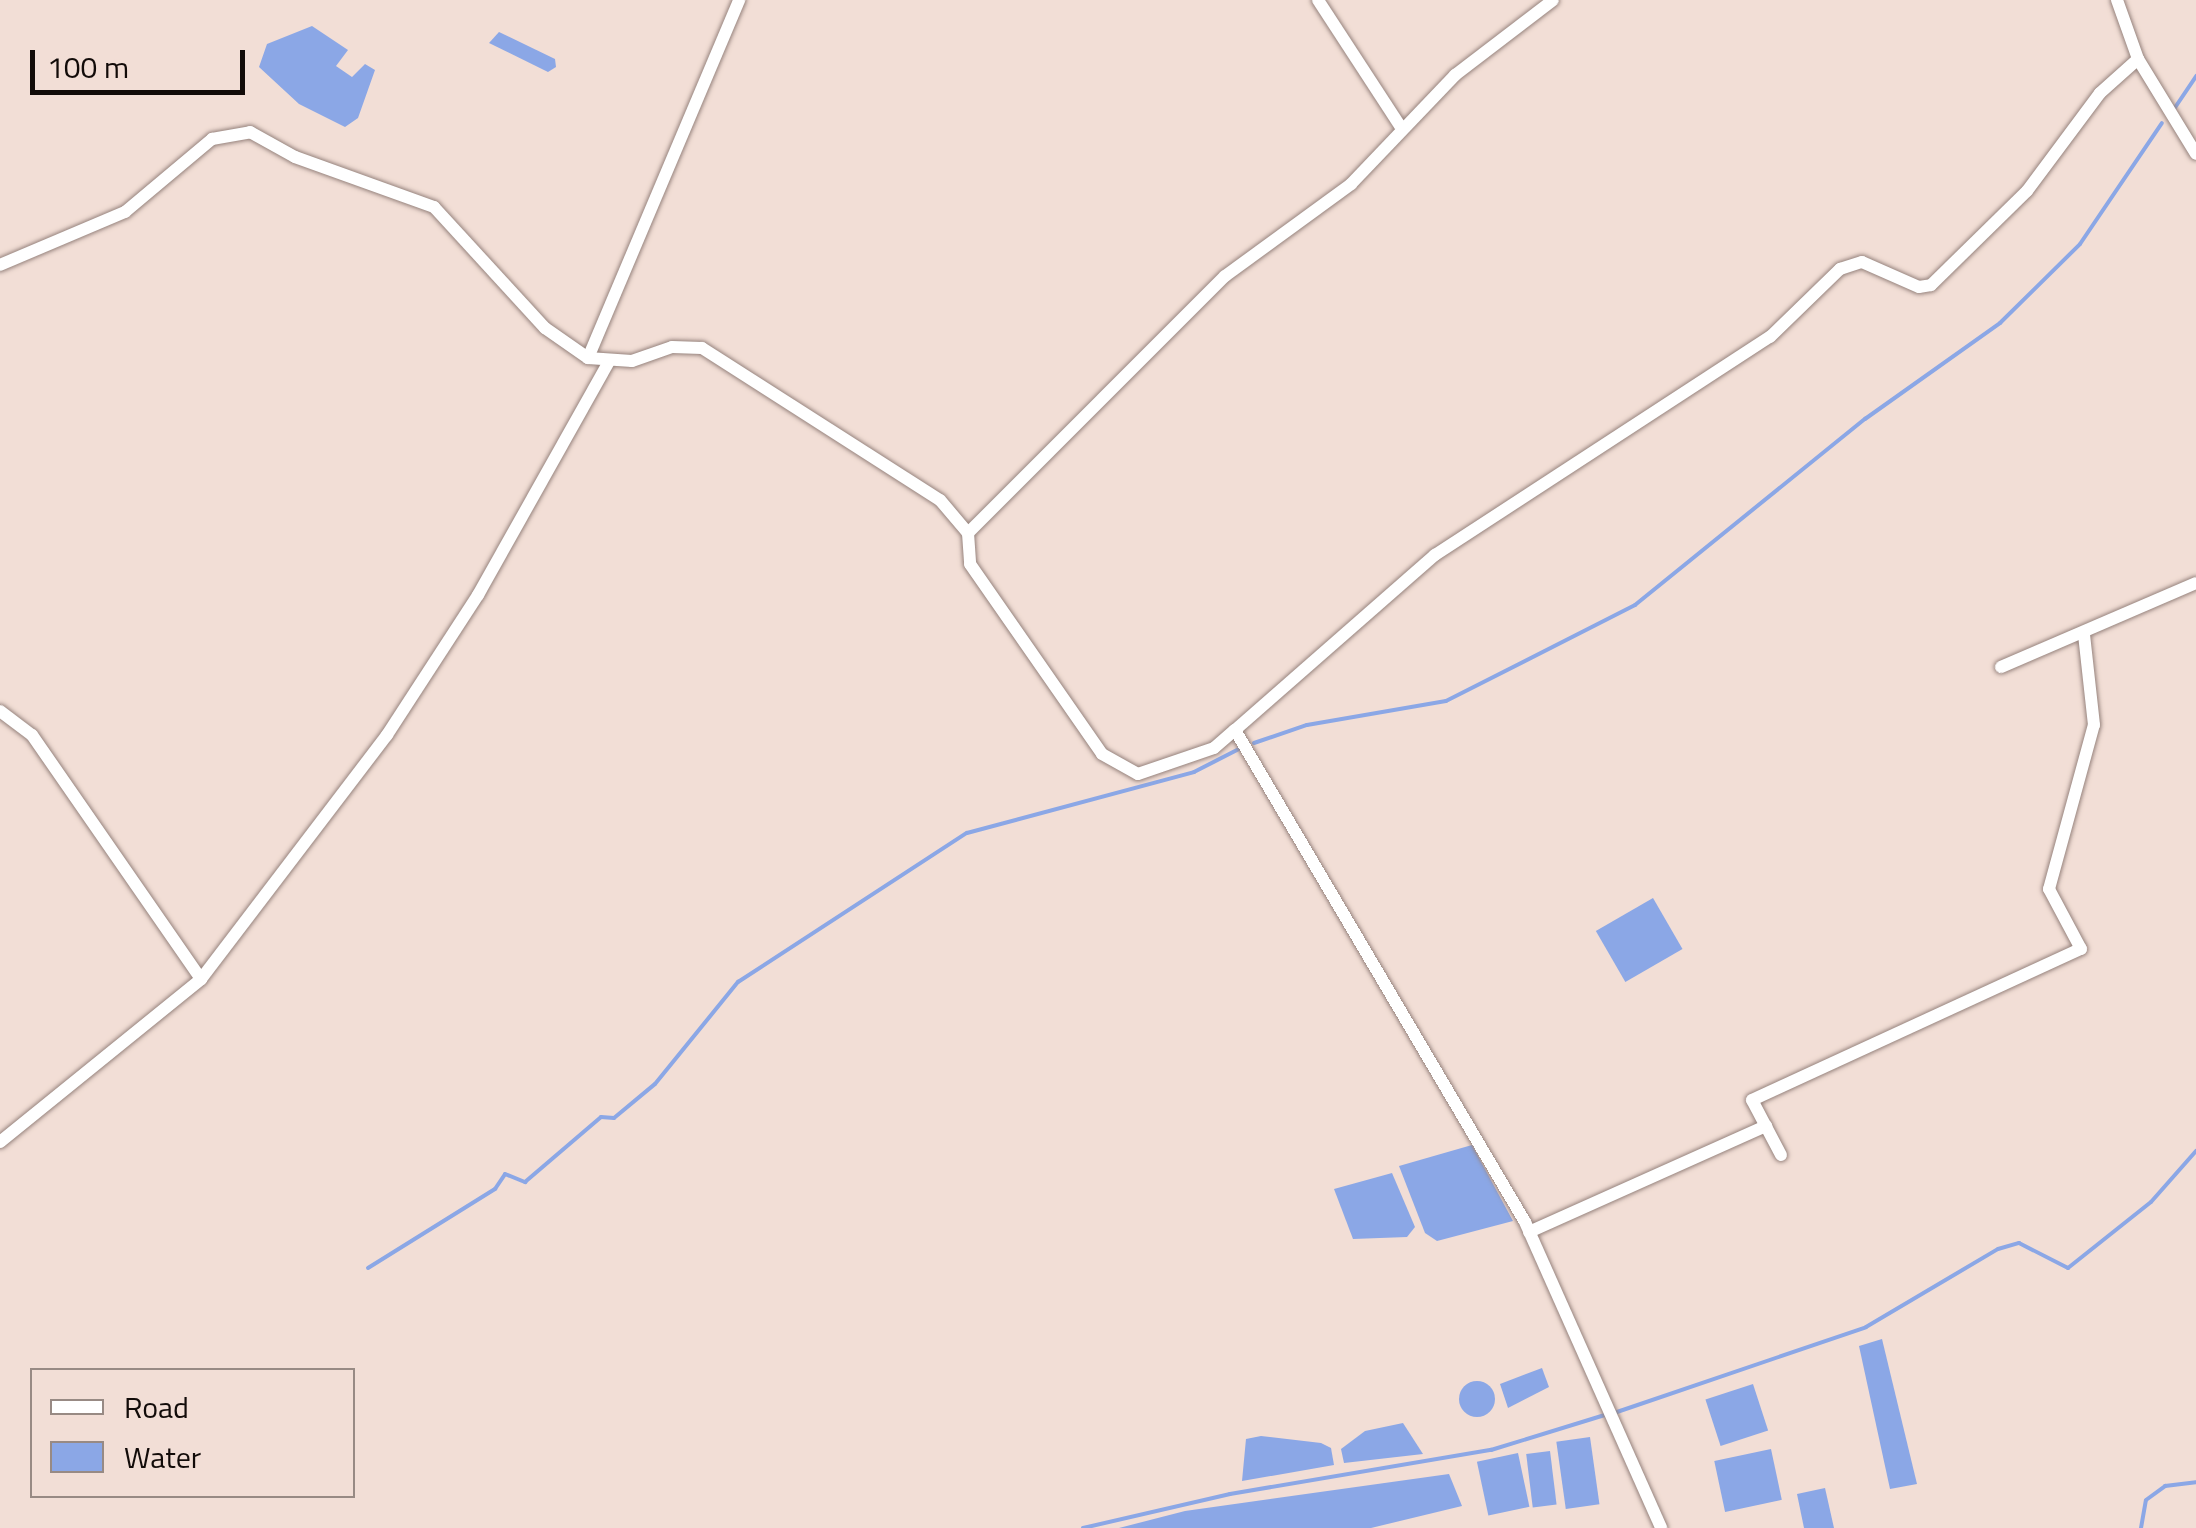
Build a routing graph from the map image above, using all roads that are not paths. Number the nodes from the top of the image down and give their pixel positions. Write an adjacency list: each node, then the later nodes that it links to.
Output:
1 (738, 0): 9 (street)
2 (1318, 0): 6 (street)
3 (1553, 0): 6 (street)
4 (2118, 0): 5 (street)
5 (2138, 59): 7 (street); 16 (street)
6 (1400, 126): 11 (street)
7 (2196, 154)
8 (0, 265): 9 (street)
9 (588, 358): 10 (street)
10 (608, 362): 11 (street); 17 (street)
11 (968, 533): 16 (street)
12 (2196, 584): 13 (street)
13 (2084, 635): 14 (street); 18 (street)
14 (2001, 667)
15 (0, 711): 17 (street)
16 (1234, 730): 21 (street)
17 (202, 979): 19 (street)
18 (1766, 1126): 20 (street); 21 (street)
19 (0, 1142)
20 (1781, 1155)
21 (1529, 1232): 22 (street)
22 (1661, 1528)

